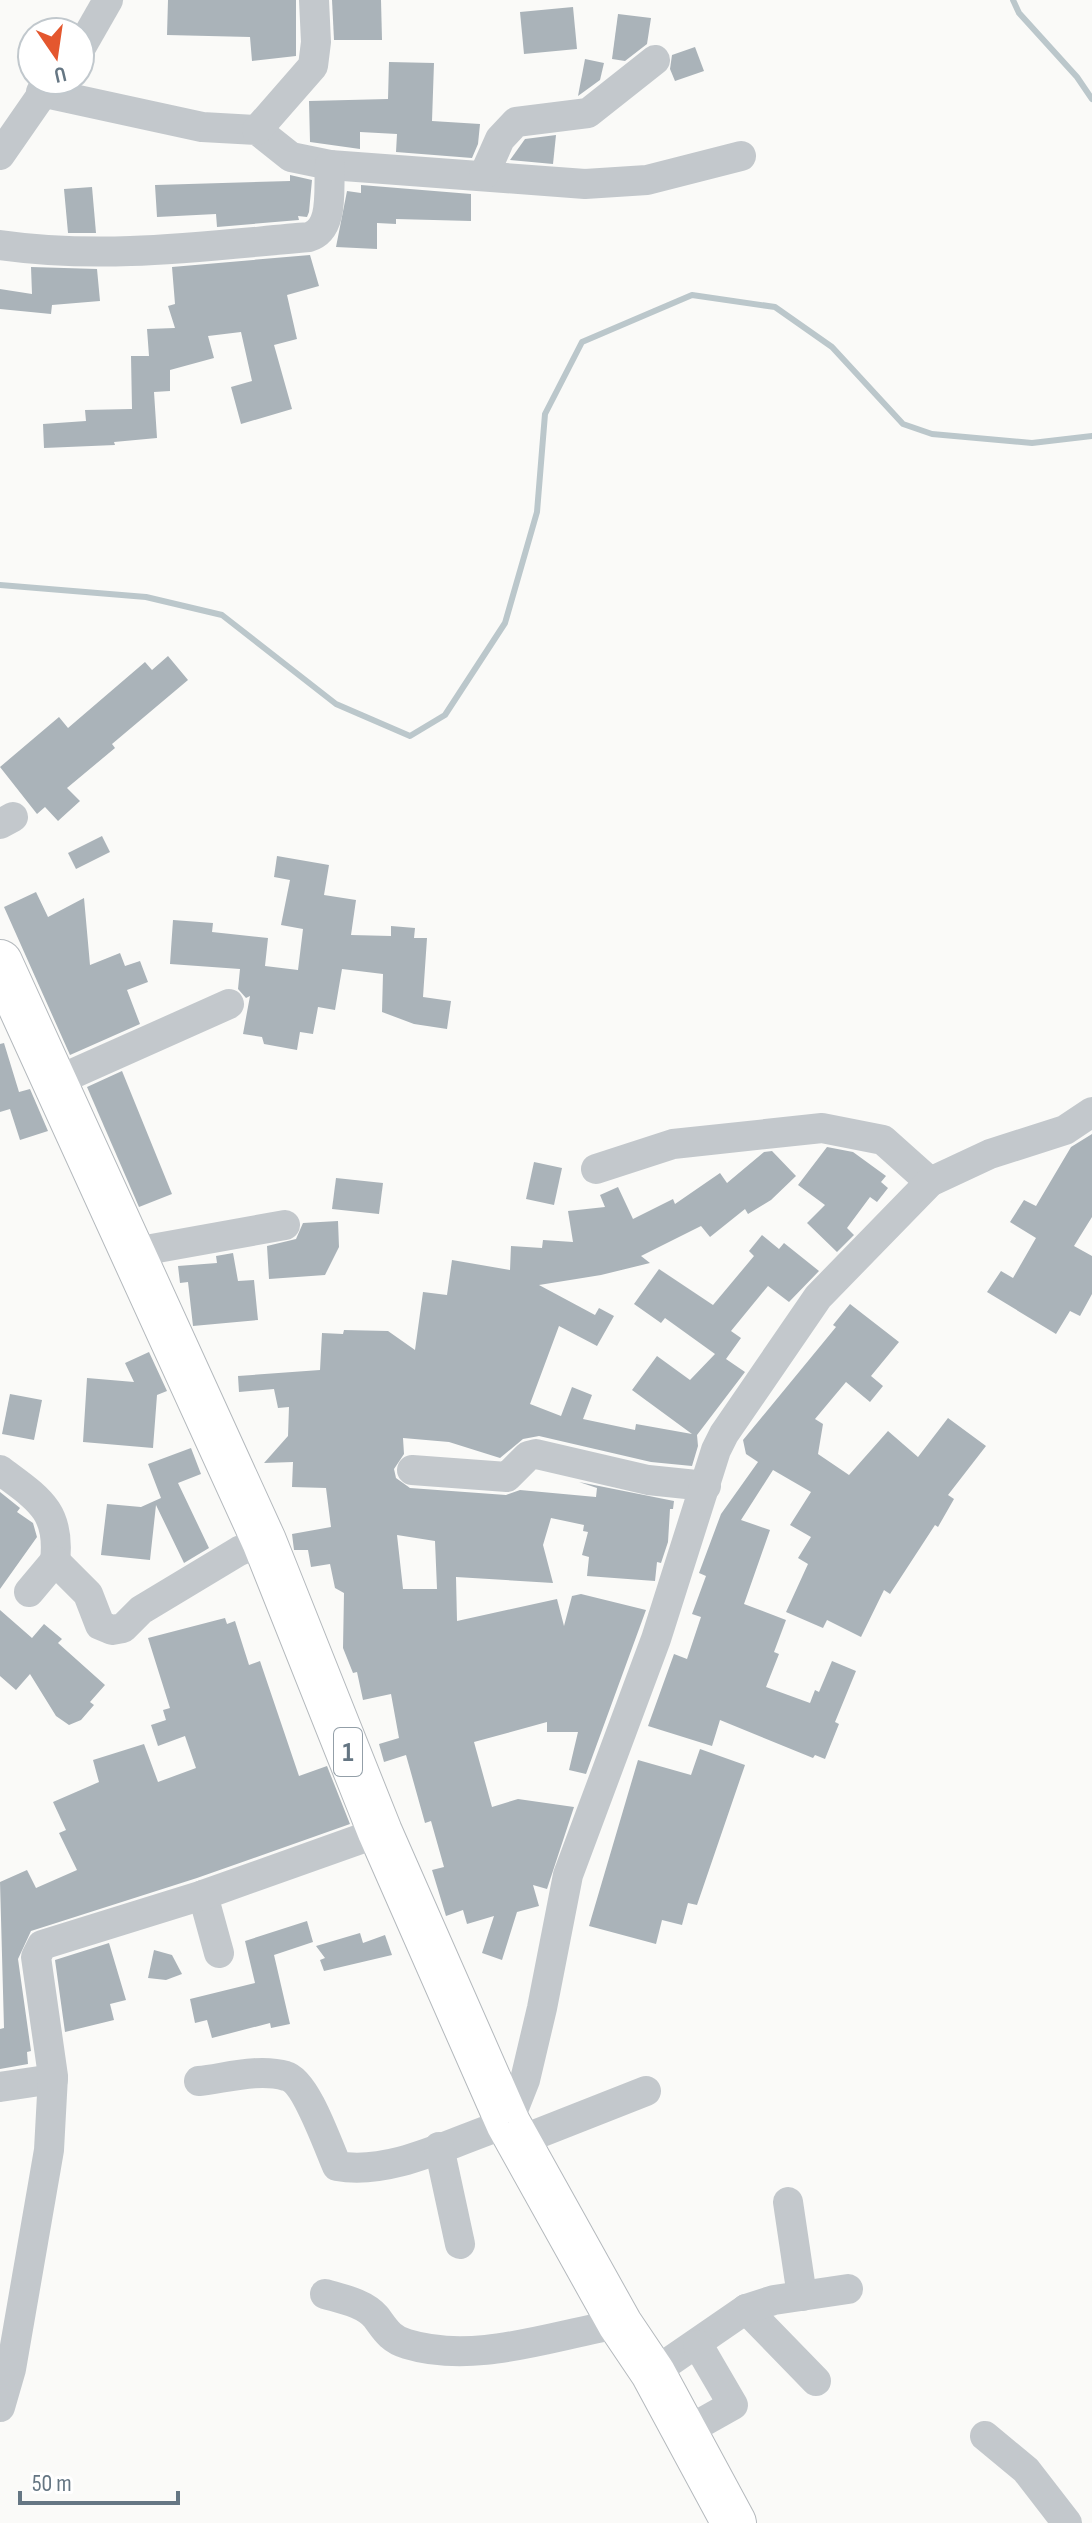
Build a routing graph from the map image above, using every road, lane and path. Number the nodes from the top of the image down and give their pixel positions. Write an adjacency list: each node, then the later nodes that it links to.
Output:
1 (108, 0): 3 (street)
2 (314, 0): 7 (street)
3 (96, 21)
4 (655, 60): 11 (street)
5 (39, 96): 8 (street)
6 (84, 96): 7 (street)
7 (257, 130): 10 (street)
8 (0, 155)
9 (741, 156): 11 (street)
10 (330, 165): 11 (street); 12 (street)
11 (484, 175)
12 (0, 245)
13 (0, 962): 15 (highway, 1)
14 (229, 1004): 16 (street)
15 (12, 1010): 16 (highway, 1)
16 (52, 1083): 21 (highway, 1)
17 (1092, 1112): 19 (street)
18 (596, 1169): 19 (street)
19 (930, 1182): 24 (street)
20 (285, 1225): 21 (street)
21 (135, 1252): 25 (highway, 1)
22 (0, 1470): 26 (street)
23 (412, 1470): 24 (street)
24 (706, 1486): 35 (street)
25 (264, 1541): 26 (street); 28 (highway, 1)
26 (55, 1561): 27 (street)
27 (29, 1592)
28 (380, 1832): 29 (street); 35 (highway, 1)
29 (203, 1895): 30 (street); 31 (street)
30 (219, 1953)
31 (53, 2079): 33 (street); 47 (street)
32 (199, 2081): 36 (street)
33 (0, 2087)
34 (646, 2091): 35 (street)
35 (513, 2132): 36 (street); 43 (highway, 1)
36 (439, 2147): 38 (street)
37 (788, 2202): 41 (street)
38 (460, 2244)
39 (848, 2289): 41 (street)
40 (325, 2294): 43 (street)
41 (802, 2296): 42 (street)
42 (746, 2309): 44 (street); 46 (street)
43 (620, 2324): 45 (highway, 1)
44 (698, 2345): 45 (street); 48 (street)
45 (653, 2373): 48 (highway, 1)
46 (816, 2381)
47 (0, 2407)
48 (685, 2432): 50 (highway, 1)
49 (985, 2436): 51 (street)
50 (734, 2523)
51 (1067, 2523)

